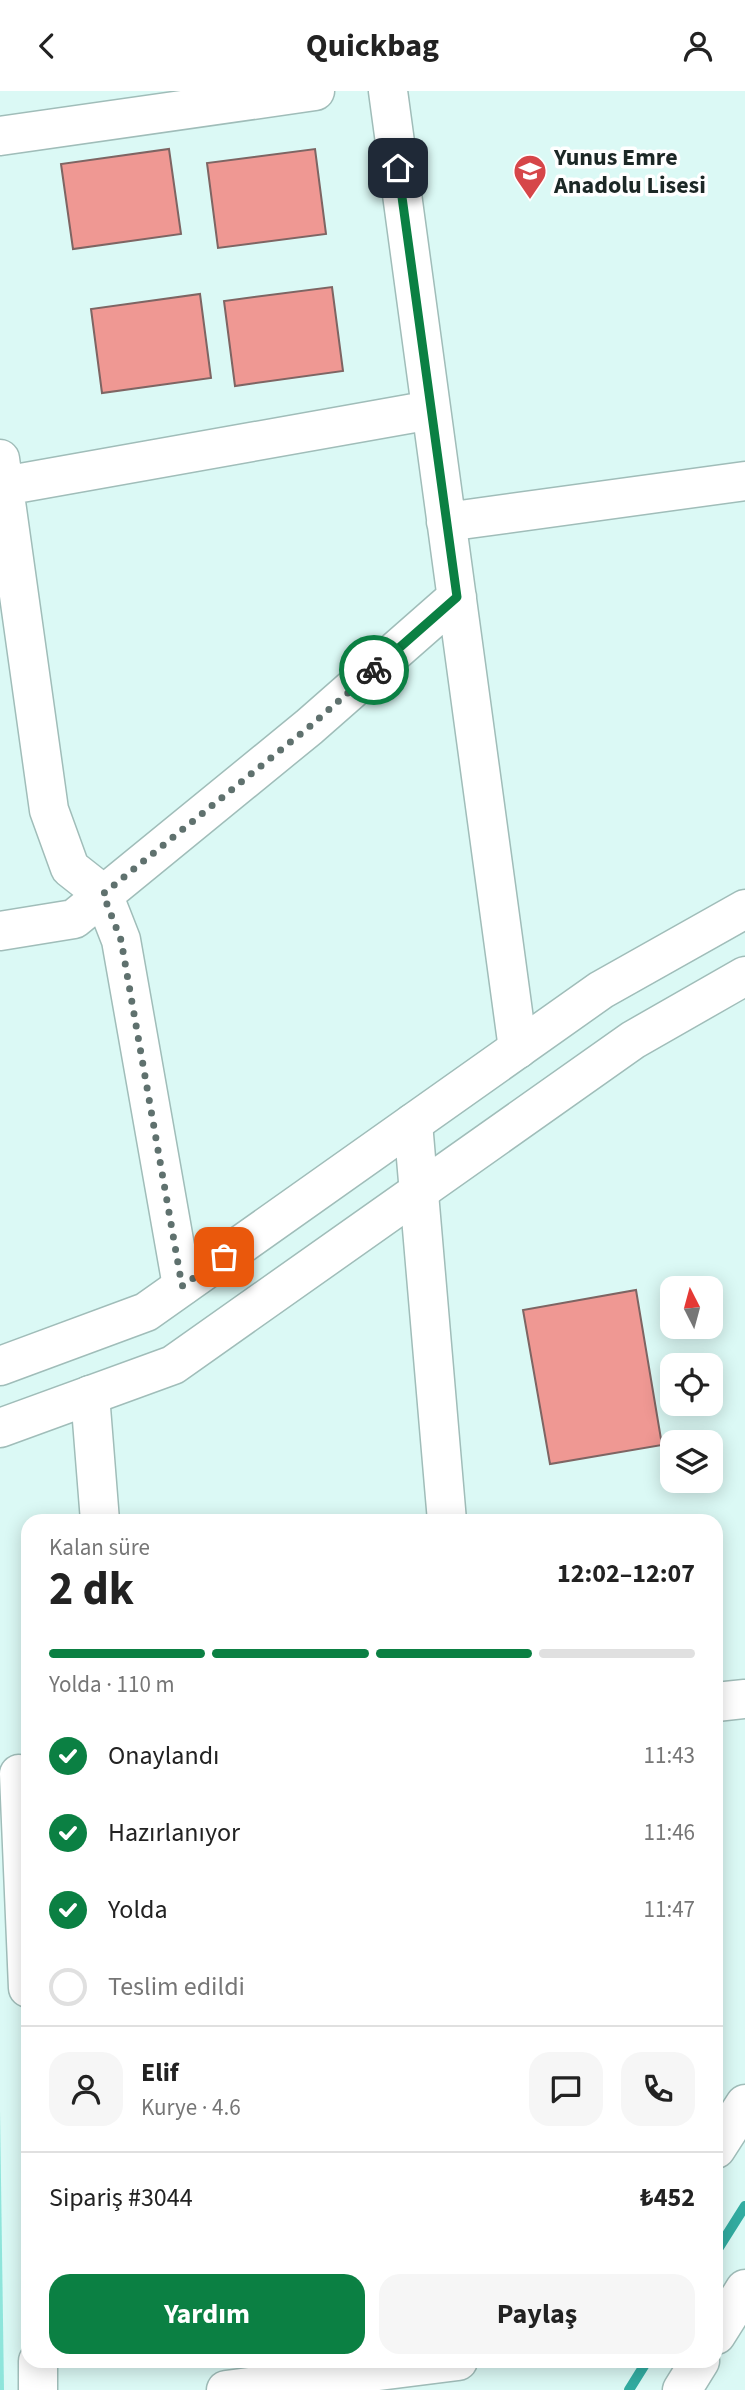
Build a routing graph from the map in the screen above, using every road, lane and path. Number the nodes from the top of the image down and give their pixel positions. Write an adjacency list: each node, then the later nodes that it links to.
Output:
1 (315, 91): 3 (street)
2 (388, 91): 4 (street)
3 (0, 135)
4 (431, 409): 5 (street); 7 (street)
5 (2, 473): 9 (street)
6 (745, 481): 7 (street)
7 (446, 522): 8 (street)
8 (457, 597): 10 (street); 14 (street)
9 (15, 678): 10 (street)
10 (103, 894): 12 (street); 17 (street)
11 (745, 909): 14 (street)
12 (0, 932)
13 (745, 976): 16 (street)
14 (518, 1049): 15 (street)
15 (413, 1123): 16 (street); 17 (street)
16 (418, 1192): 19 (street); 22 (street)
17 (182, 1286): 18 (street)
18 (0, 1366)
19 (90, 1395): 20 (street); 21 (street)
20 (0, 1428)
21 (99, 1514)
22 (446, 1514)
23 (745, 1699): 24 (street)
24 (723, 1701)
25 (16, 1774): 26 (street)
26 (21, 1863)
27 (745, 2104): 28 (street)
28 (723, 2138)
29 (745, 2289): 30 (street)
30 (723, 2325)
31 (38, 2368): 35 (street)
32 (382, 2368): 34 (street)
33 (695, 2368): 37 (street)
34 (306, 2385): 36 (street)
35 (38, 2390)
36 (226, 2390)
37 (681, 2390)

